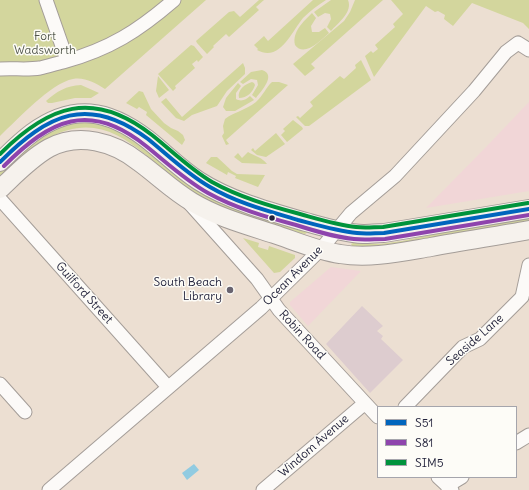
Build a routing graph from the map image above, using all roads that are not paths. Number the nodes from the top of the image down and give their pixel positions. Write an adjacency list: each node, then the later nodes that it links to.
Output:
1 (46, 0): 4 (street)
2 (174, 0): 4 (street)
3 (529, 50): 11 (street, Ocean Avenue)
4 (67, 60): 5 (street)
5 (0, 69)
6 (0, 162): 11 (main road)
7 (0, 189): 8 (main road)
8 (182, 196): 13 (main road); 15 (street, Robin Road)
9 (0, 199): 17 (street, Guilford Street)
10 (529, 209): 11 (main road)
11 (338, 230): 13 (street, Ocean Avenue)
12 (529, 230): 13 (main road)
13 (321, 249): 15 (street, Ocean Avenue)
14 (529, 265): 19 (street, Seaside Lane)
15 (270, 298): 17 (street, Ocean Avenue); 18 (street, Robin Road)
16 (0, 384): 20 (street)
17 (168, 387): 26 (street, Ocean Avenue)
18 (365, 403): 21 (street, Robin Road); 27 (street, Windom Avenue)
19 (406, 406)
20 (25, 412)
21 (377, 416)
22 (529, 435): 23 (street)
23 (517, 442)
24 (460, 478): 25 (street)
25 (446, 484)
26 (49, 490)
27 (263, 490)

